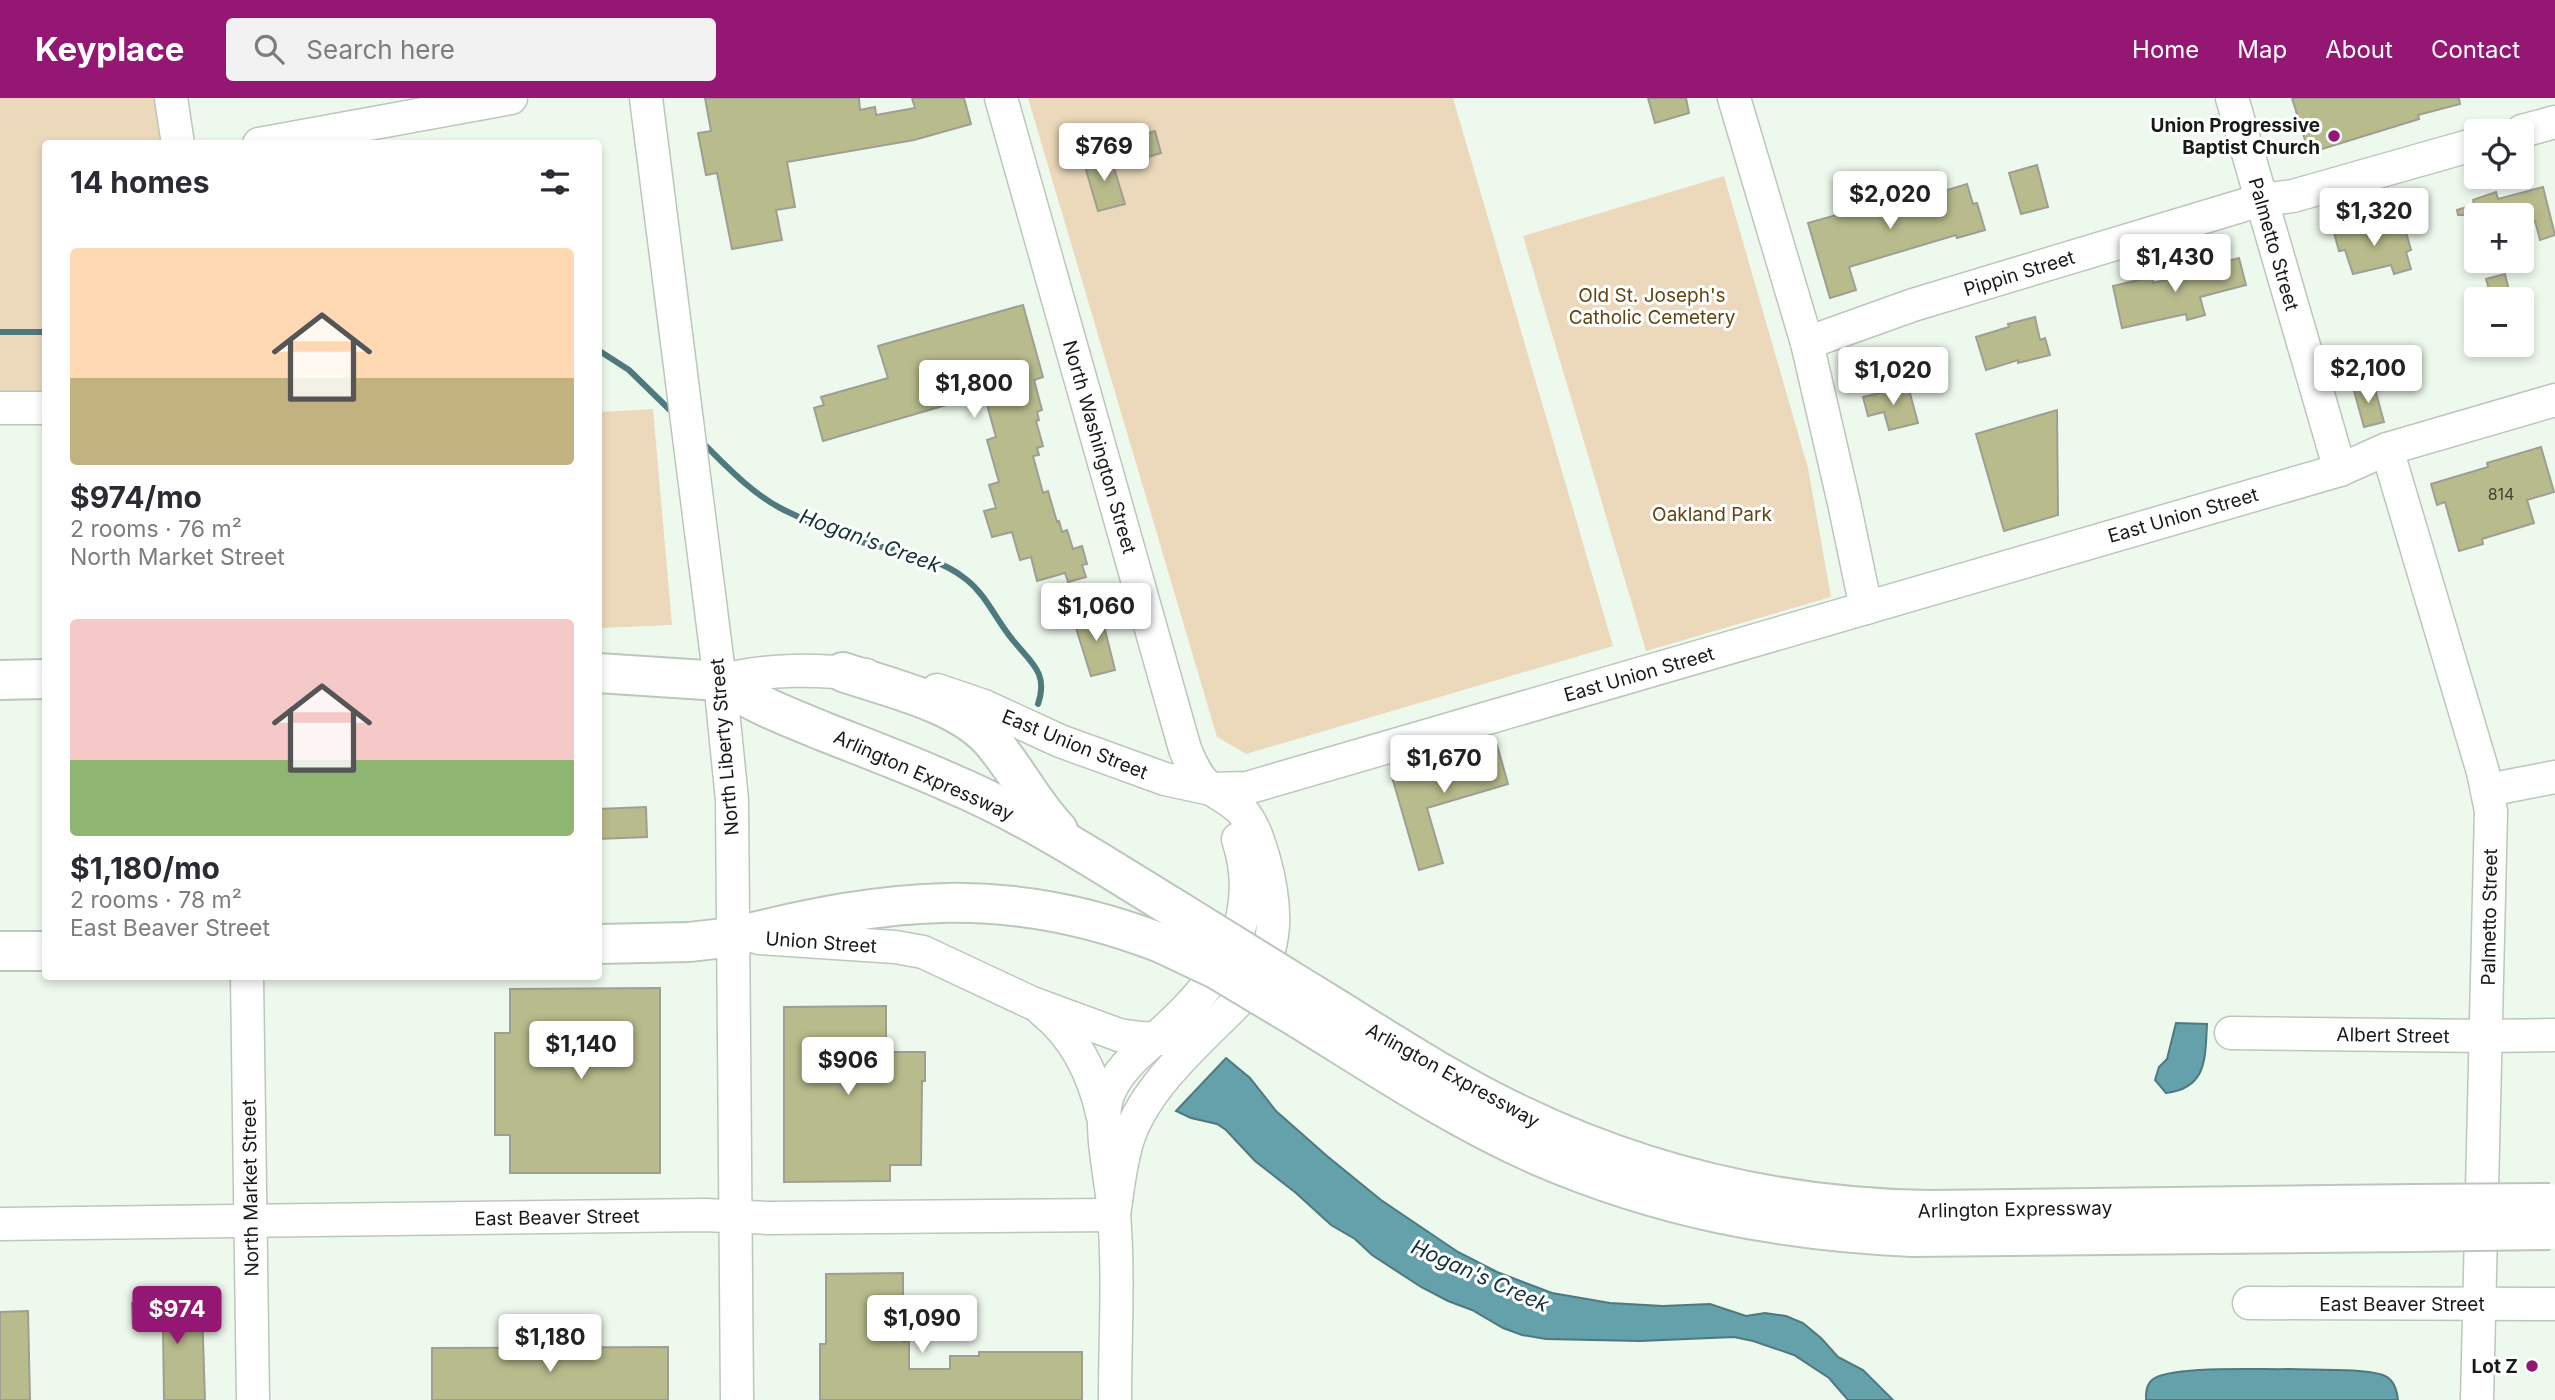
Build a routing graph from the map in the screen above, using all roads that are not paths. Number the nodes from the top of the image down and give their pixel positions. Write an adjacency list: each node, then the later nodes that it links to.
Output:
1 (171, 98): 9 (street)
2 (511, 98): 10 (street)
3 (646, 98): 24 (street, North Liberty Street)
4 (1000, 98): 26 (street, North Washington Street)
5 (1734, 98): 13 (street)
6 (2232, 98): 12 (street, Palmetto Street)
7 (2555, 122): 8 (street)
8 (2534, 128)
9 (177, 140)
10 (281, 140)
11 (2464, 147): 12 (street, Pippin Street)
12 (2262, 200): 13 (street, Pippin Street); 18 (street, Palmetto Street)
13 (1807, 343): 19 (street)
14 (2555, 400): 17 (street, East Union Street)
15 (0, 408): 16 (street)
16 (42, 408)
17 (2388, 449): 18 (street, East Union Street); 27 (street, Palmetto Street)
18 (2340, 470): 19 (street, East Union Street)
19 (1866, 608): 26 (street, East Union Street)
20 (843, 672): 24 (street, East Union Street); 26 (street, East Union Street); 28 (main road)
21 (602, 673): 24 (main road)
22 (42, 679): 23 (main road)
23 (0, 680)
24 (720, 681): 28 (main road, Arlington Expressway); 30 (street, North Liberty Street)
25 (2555, 777): 27 (street)
26 (1211, 789): 36 (street, North Washington Street); 40 (street, North Washington Street)
27 (2488, 790): 39 (street, Palmetto Street)
28 (1077, 849): 29 (main road, Arlington Expressway)
29 (1170, 927): 30 (main road, Arlington Expressway); 43 (main road, Arlington Expressway, bridge)
30 (733, 937): 31 (main road, Union Street); 35 (street, Union Street); 44 (street, North Liberty Street)
31 (602, 944)
32 (0, 951): 33 (main road)
33 (42, 951)
34 (247, 980): 45 (street, North Market Street)
35 (1032, 1003): 40 (street, Union Street); 41 (street, Union Street)
36 (1213, 1027): 40 (street, Union Street); 42 (street, North Washington Street)
37 (2231, 1033): 39 (street, Albert Street)
38 (2555, 1035): 39 (street, Albert Street)
39 (2487, 1037): 49 (street, Palmetto Street)
40 (1154, 1039): 41 (street, North Washington Street)
41 (1105, 1128): 42 (street, North Washington Street)
42 (1114, 1215): 44 (street, East Beaver Street); 52 (street, North Washington Street)
43 (2552, 1216)
44 (735, 1217): 45 (street, East Beaver Street); 51 (street, North Liberty Street)
45 (251, 1222): 46 (street, East Beaver Street); 50 (street, North Market Street)
46 (0, 1224)
47 (2249, 1303): 49 (street, East Beaver Street)
48 (2555, 1304): 49 (street, East Beaver Street)
49 (2478, 1305): 53 (street, Palmetto Street)
50 (253, 1400)
51 (737, 1400)
52 (1115, 1400)
53 (2477, 1400)

